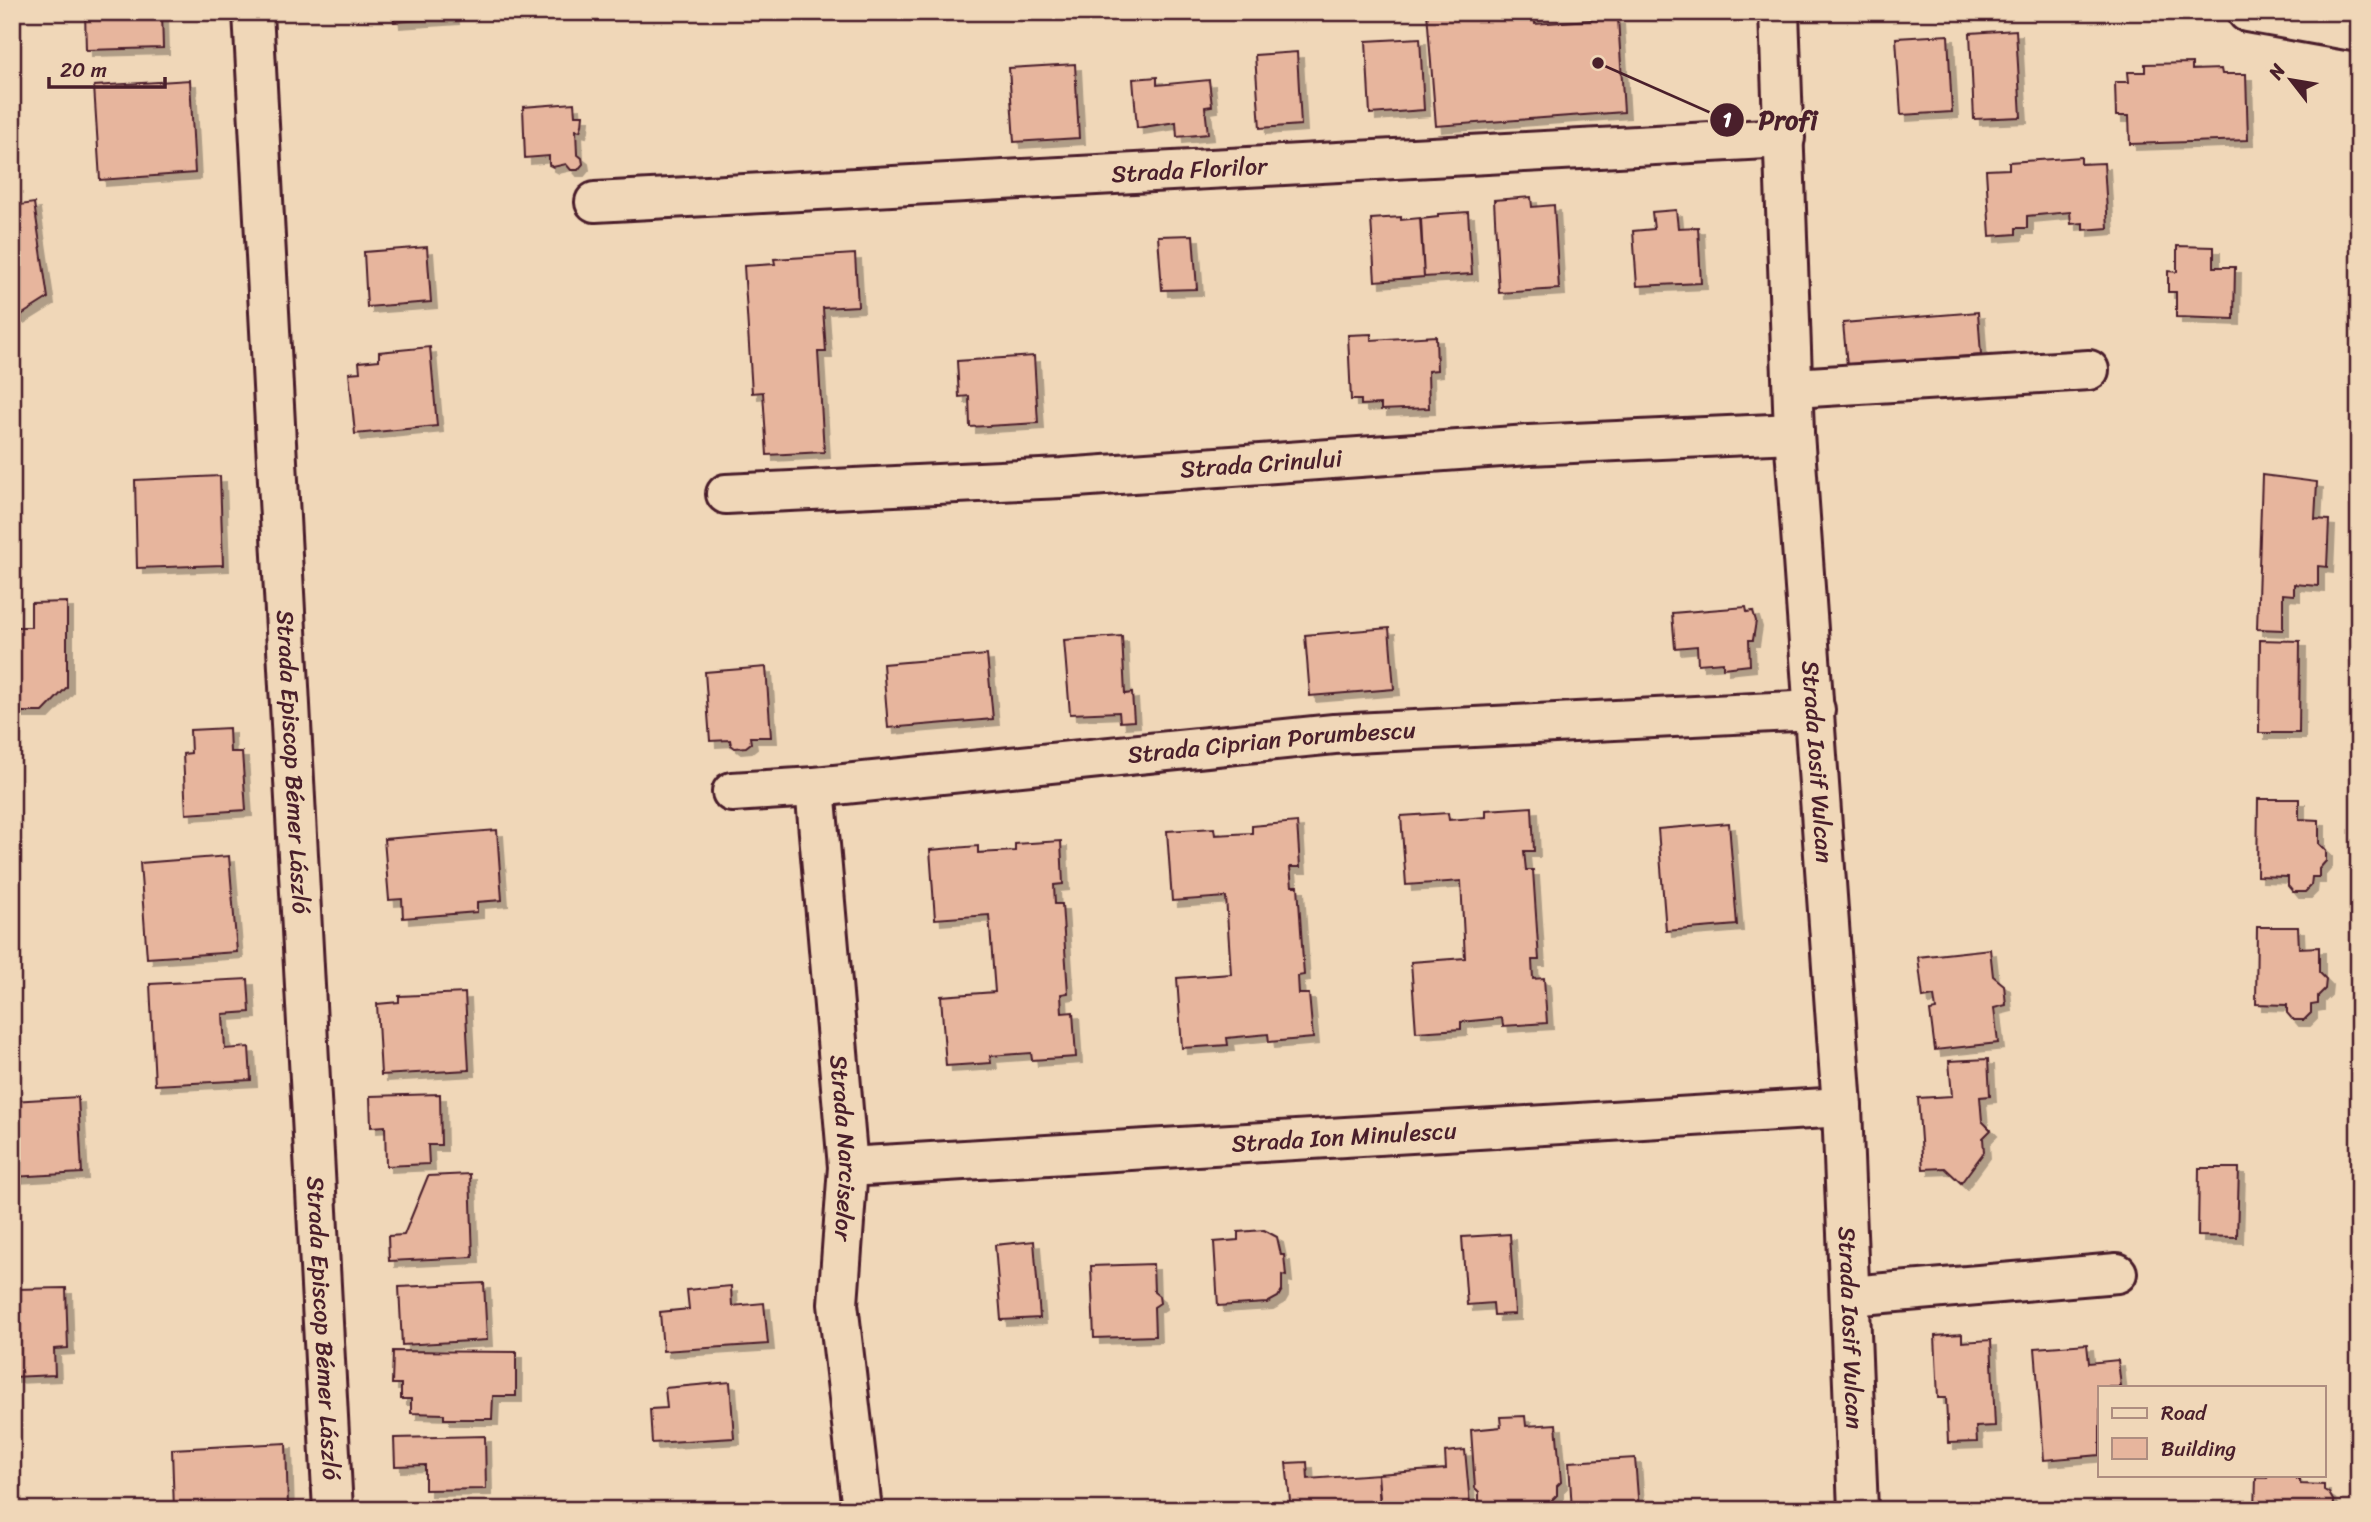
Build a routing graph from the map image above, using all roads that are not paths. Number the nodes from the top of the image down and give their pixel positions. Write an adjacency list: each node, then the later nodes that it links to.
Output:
1 (254, 12): 18 (street, Strada Episcop Bémer László)
2 (1779, 12): 5 (street, Strada Iosif Vulcan)
3 (2247, 12): 4 (street)
4 (2359, 32)
5 (1785, 138): 6 (street, Strada Florilor); 8 (street, Strada Iosif Vulcan)
6 (595, 202)
7 (2089, 370): 8 (street)
8 (1793, 388): 9 (street, Strada Iosif Vulcan)
9 (1794, 433): 10 (street, Strada Crinului); 11 (street, Strada Iosif Vulcan)
10 (726, 494)
11 (1815, 710): 12 (street, Strada Ciprian Porumbescu); 14 (street, Strada Iosif Vulcan)
12 (815, 787): 13 (street, Strada Ciprian Porumbescu); 15 (street, Strada Narciselor)
13 (732, 792)
14 (1842, 1107): 15 (street, Strada Ion Minulescu); 17 (street, Strada Iosif Vulcan)
15 (848, 1167): 19 (street, Strada Narciselor)
16 (2117, 1273): 17 (street)
17 (1850, 1296): 20 (street, Strada Iosif Vulcan)
18 (333, 1510)
19 (862, 1510)
20 (1858, 1510)

